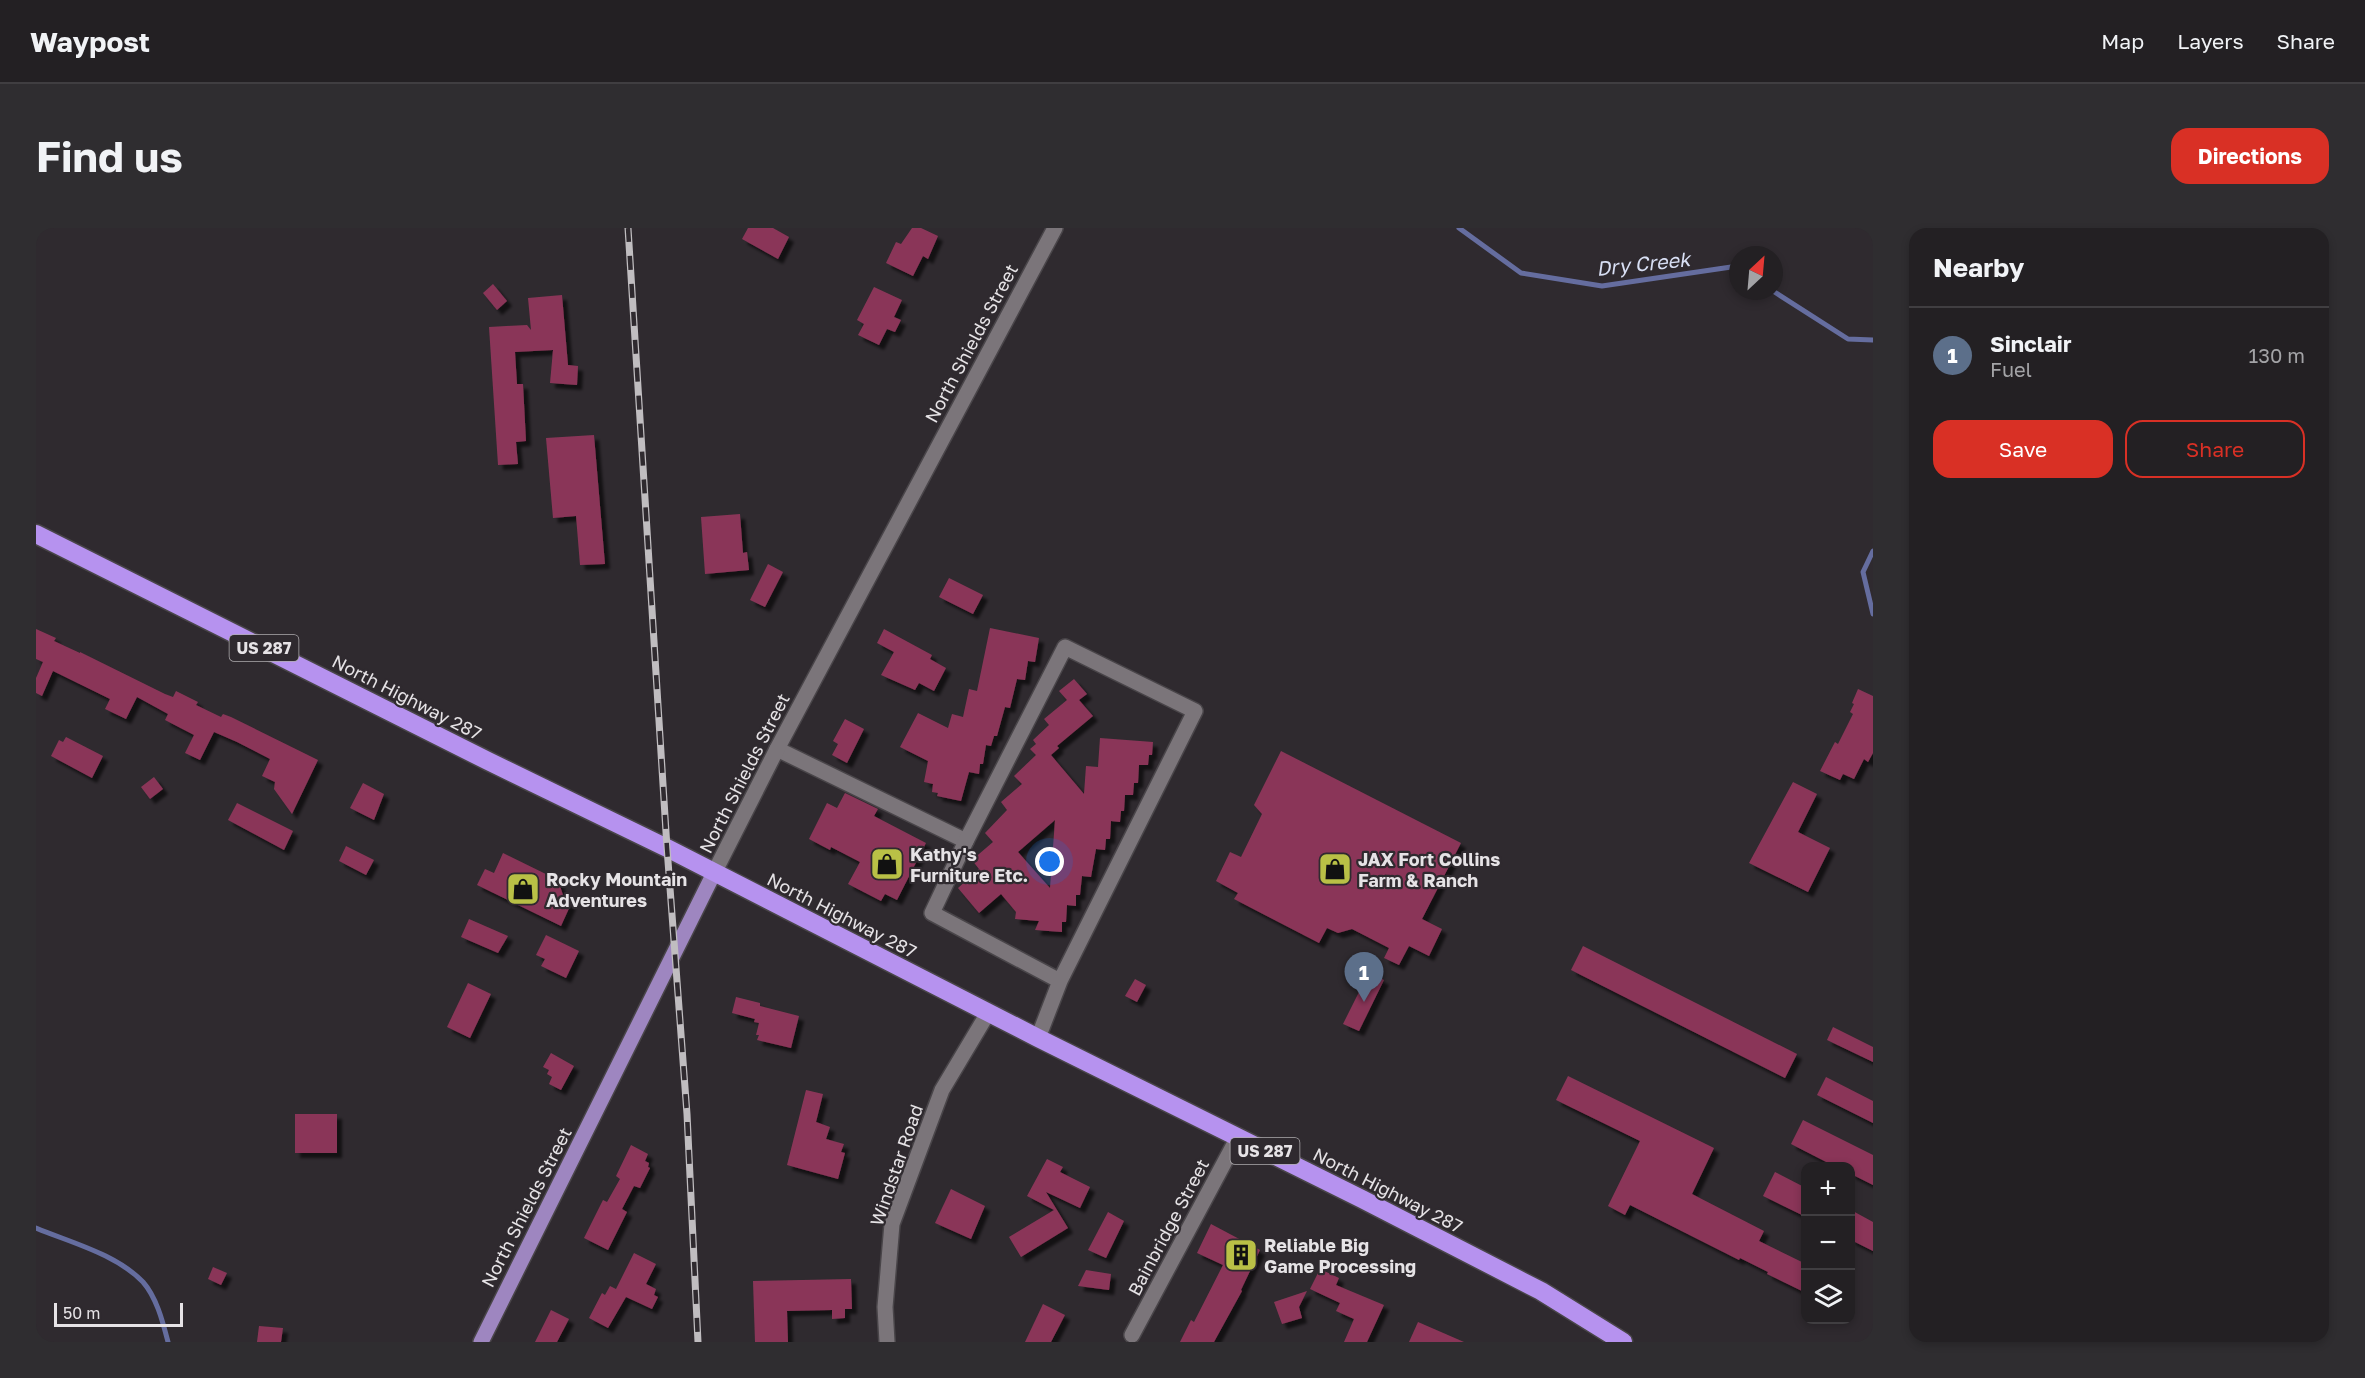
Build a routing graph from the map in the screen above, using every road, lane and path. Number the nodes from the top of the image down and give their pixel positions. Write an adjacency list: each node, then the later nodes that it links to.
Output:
1 (1055, 228): 3 (street, North Shields Street)
2 (36, 534): 5 (highway, North Highway 287 / US 287)
3 (777, 749): 4 (street); 5 (street, North Shields Street)
4 (966, 841): 6 (street); 6 (street)
5 (714, 873): 7 (highway, North Highway 287 / US 287); 11 (main road, North Shields Street)
6 (1060, 981): 8 (street)
7 (988, 1013): 8 (highway, North Highway 287 / US 287); 12 (street, Windstar Road)
8 (1038, 1038): 9 (highway, North Highway 287 / US 287)
9 (1238, 1137): 10 (street, Bainbridge Street); 13 (highway, North Highway 287 / US 287)
10 (1132, 1335)
11 (481, 1342)
12 (887, 1342)
13 (1623, 1342)

